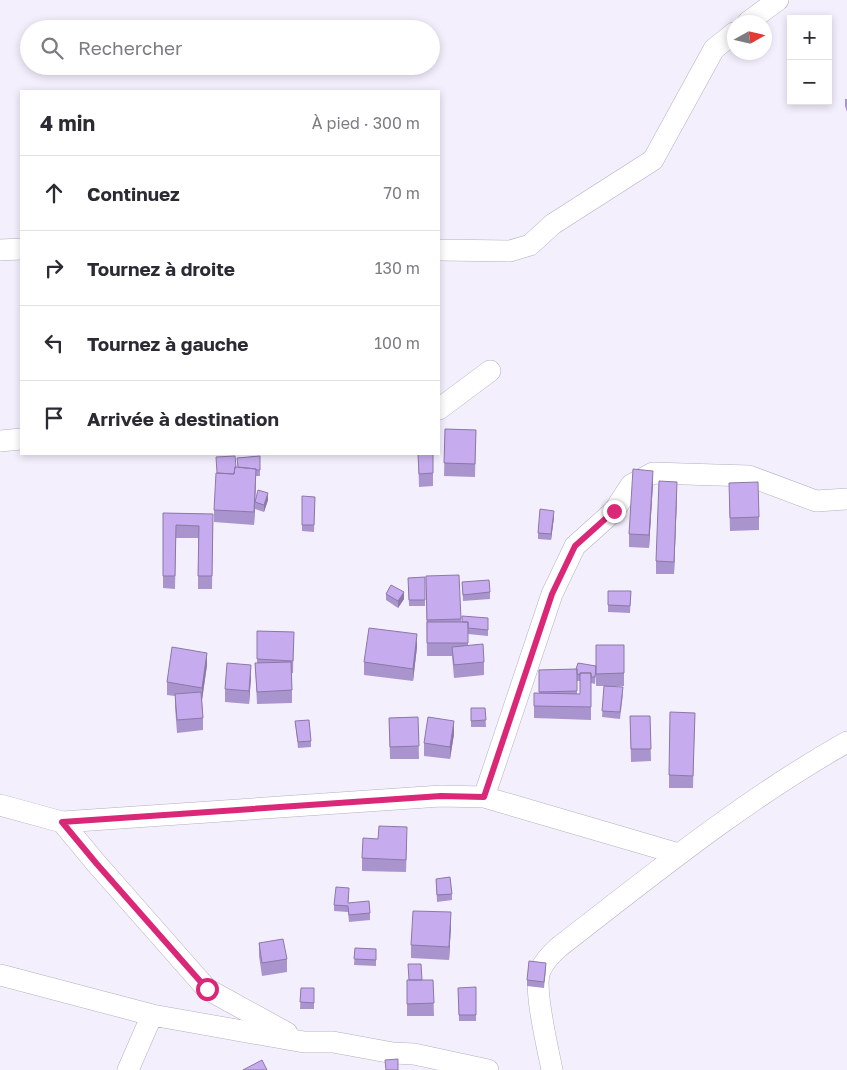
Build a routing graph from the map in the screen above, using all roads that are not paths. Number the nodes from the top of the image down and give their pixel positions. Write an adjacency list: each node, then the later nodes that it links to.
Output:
1 (778, 0): 2 (street)
2 (758, 15)
3 (727, 39): 6 (street)
4 (20, 249): 5 (street)
5 (0, 250)
6 (440, 250)
7 (490, 371): 8 (street)
8 (440, 408)
9 (20, 439): 10 (street)
10 (0, 441)
11 (847, 499): 13 (street)
12 (847, 742): 16 (street)
13 (484, 797): 15 (street); 16 (street)
14 (0, 806): 15 (street)
15 (62, 822): 19 (street)
16 (679, 854): 22 (street)
17 (0, 975): 18 (street)
18 (152, 1015): 19 (street); 20 (street)
19 (304, 1042): 21 (street)
20 (128, 1070)
21 (488, 1070)
22 (552, 1070)

